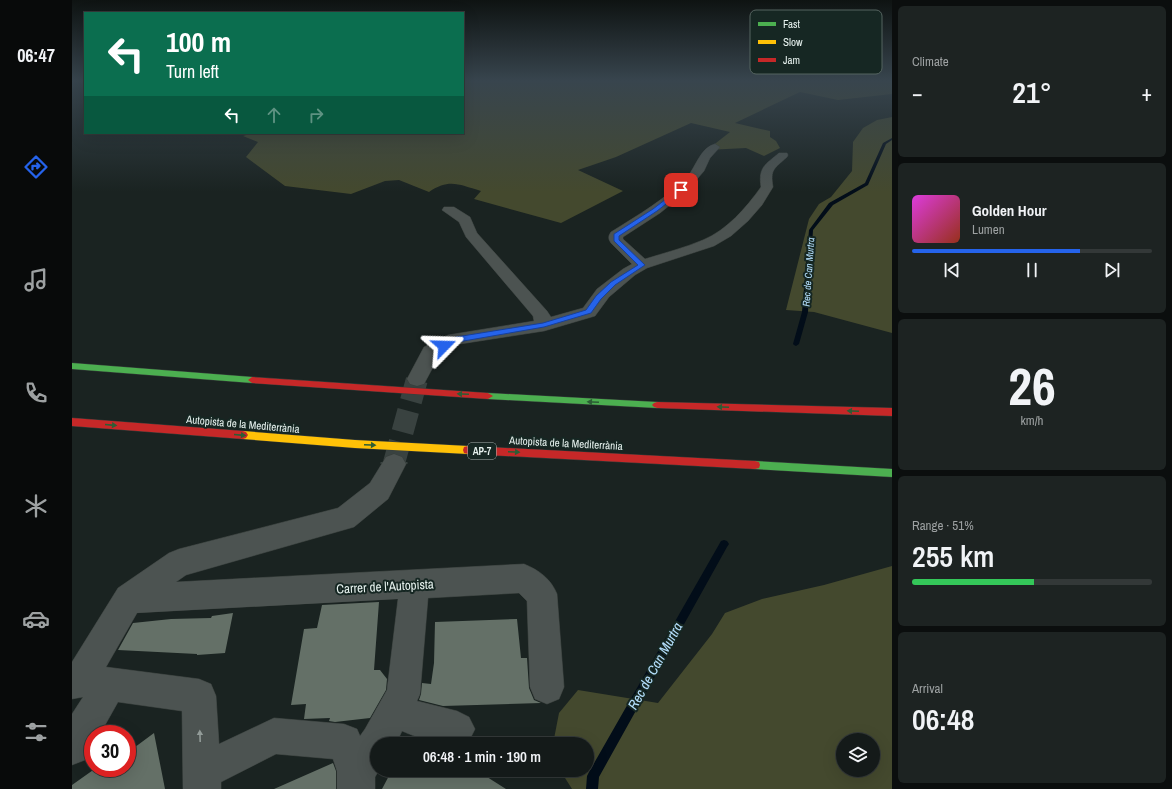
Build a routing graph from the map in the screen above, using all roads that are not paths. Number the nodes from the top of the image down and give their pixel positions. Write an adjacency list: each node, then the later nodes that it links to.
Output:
1 (715, 148): 4 (street)
2 (783, 155): 4 (street)
3 (449, 210): 5 (street)
4 (642, 265): 5 (street)
5 (544, 325): 7 (street)
6 (72, 366): 8 (highway, one-way to 6)
7 (417, 378)
8 (892, 412)
9 (72, 422): 11 (highway, Autopista de la Mediterrània / AP-7, one-way to 11)
10 (394, 464): 13 (street)
11 (892, 473)
12 (415, 584): 13 (street, Carrer de l'Autopista); 15 (street, Carrer de l'Autopista); 16 (street)
13 (136, 593): 14 (street)
14 (88, 682): 18 (street); 19 (street, one-way to 14)
15 (547, 687)
16 (396, 707): 17 (street); 20 (street)
17 (457, 729)
18 (72, 747)
19 (202, 780): 20 (street)
20 (356, 780)

